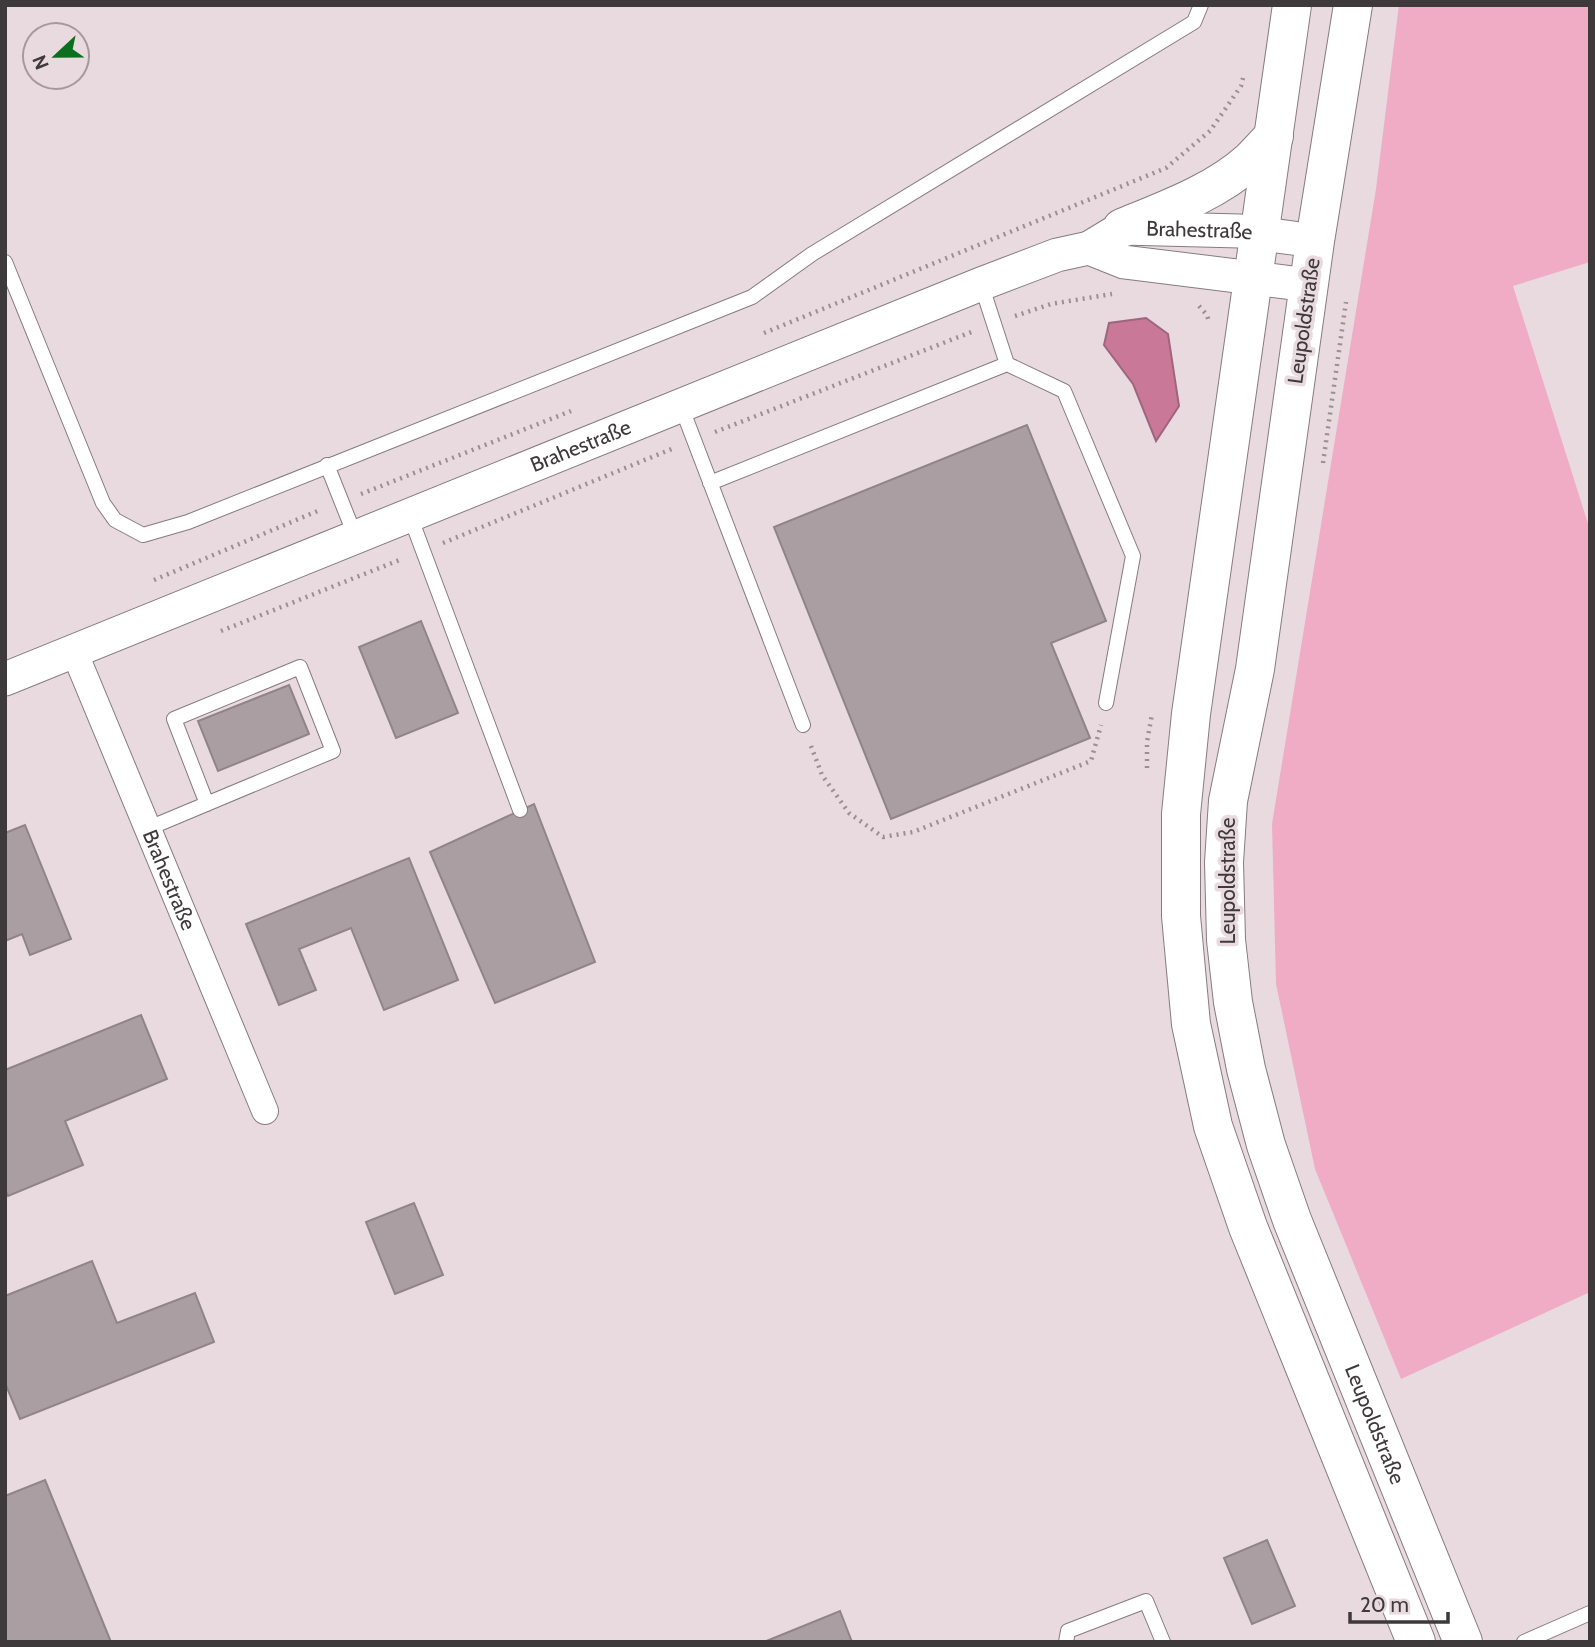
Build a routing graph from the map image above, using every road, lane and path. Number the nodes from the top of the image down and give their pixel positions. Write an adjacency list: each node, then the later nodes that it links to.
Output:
1 (1201, 5): 24 (lane)
2 (1292, 5): 5 (main road, Leupoldstraße)
3 (1353, 5): 8 (main road, Leupoldstraße)
4 (1244, 74): 19 (path)
5 (1273, 136): 6 (main road); 7 (main road, Leupoldstraße)
6 (1122, 228): 7 (street, Brahestraße); 9 (street, Brahestraße)
7 (1260, 233): 8 (street, Brahestraße); 11 (main road, Leupoldstraße)
8 (1315, 240): 13 (main road, Leupoldstraße)
9 (1089, 248): 11 (street, Brahestraße); 12 (street, Brahestraße)
10 (5, 262): 24 (lane)
11 (1253, 277): 13 (street, Brahestraße); 44 (main road, Leupoldstraße)
12 (981, 284): 17 (lane); 21 (street, Brahestraße)
13 (1309, 285): 45 (main road, Leupoldstraße)
14 (1122, 292): 17 (path)
15 (1192, 298): 18 (path)
16 (1346, 299): 25 (path)
17 (995, 323): 20 (lane); 23 (path)
18 (1209, 325)
19 (752, 338)
20 (1007, 365): 26 (lane); 35 (lane)
21 (681, 406): 23 (lane); 28 (street, Brahestraße)
22 (576, 409): 27 (path)
23 (694, 440): 26 (lane); 30 (path)
24 (327, 465): 27 (lane)
25 (1322, 474)
26 (710, 483): 36 (lane)
27 (342, 502): 29 (lane); 31 (path)
28 (410, 516): 29 (street, Brahestraße); 30 (lane)
29 (356, 538): 33 (street, Brahestraße)
30 (423, 551): 32 (path); 38 (lane)
31 (150, 581)
32 (211, 635)
33 (74, 652): 34 (street, Brahestraße); 39 (street, Brahestraße)
34 (5, 679)
35 (1106, 703): 36 (path)
36 (803, 725)
37 (207, 804): 37 (lane); 39 (lane)
38 (520, 810)
39 (149, 828): 40 (street, Brahestraße)
40 (265, 1111)
41 (1590, 1613): 46 (lane)
42 (1066, 1642): 43 (lane)
43 (1163, 1642)
44 (1416, 1642)
45 (1463, 1642)
46 (1524, 1642)

